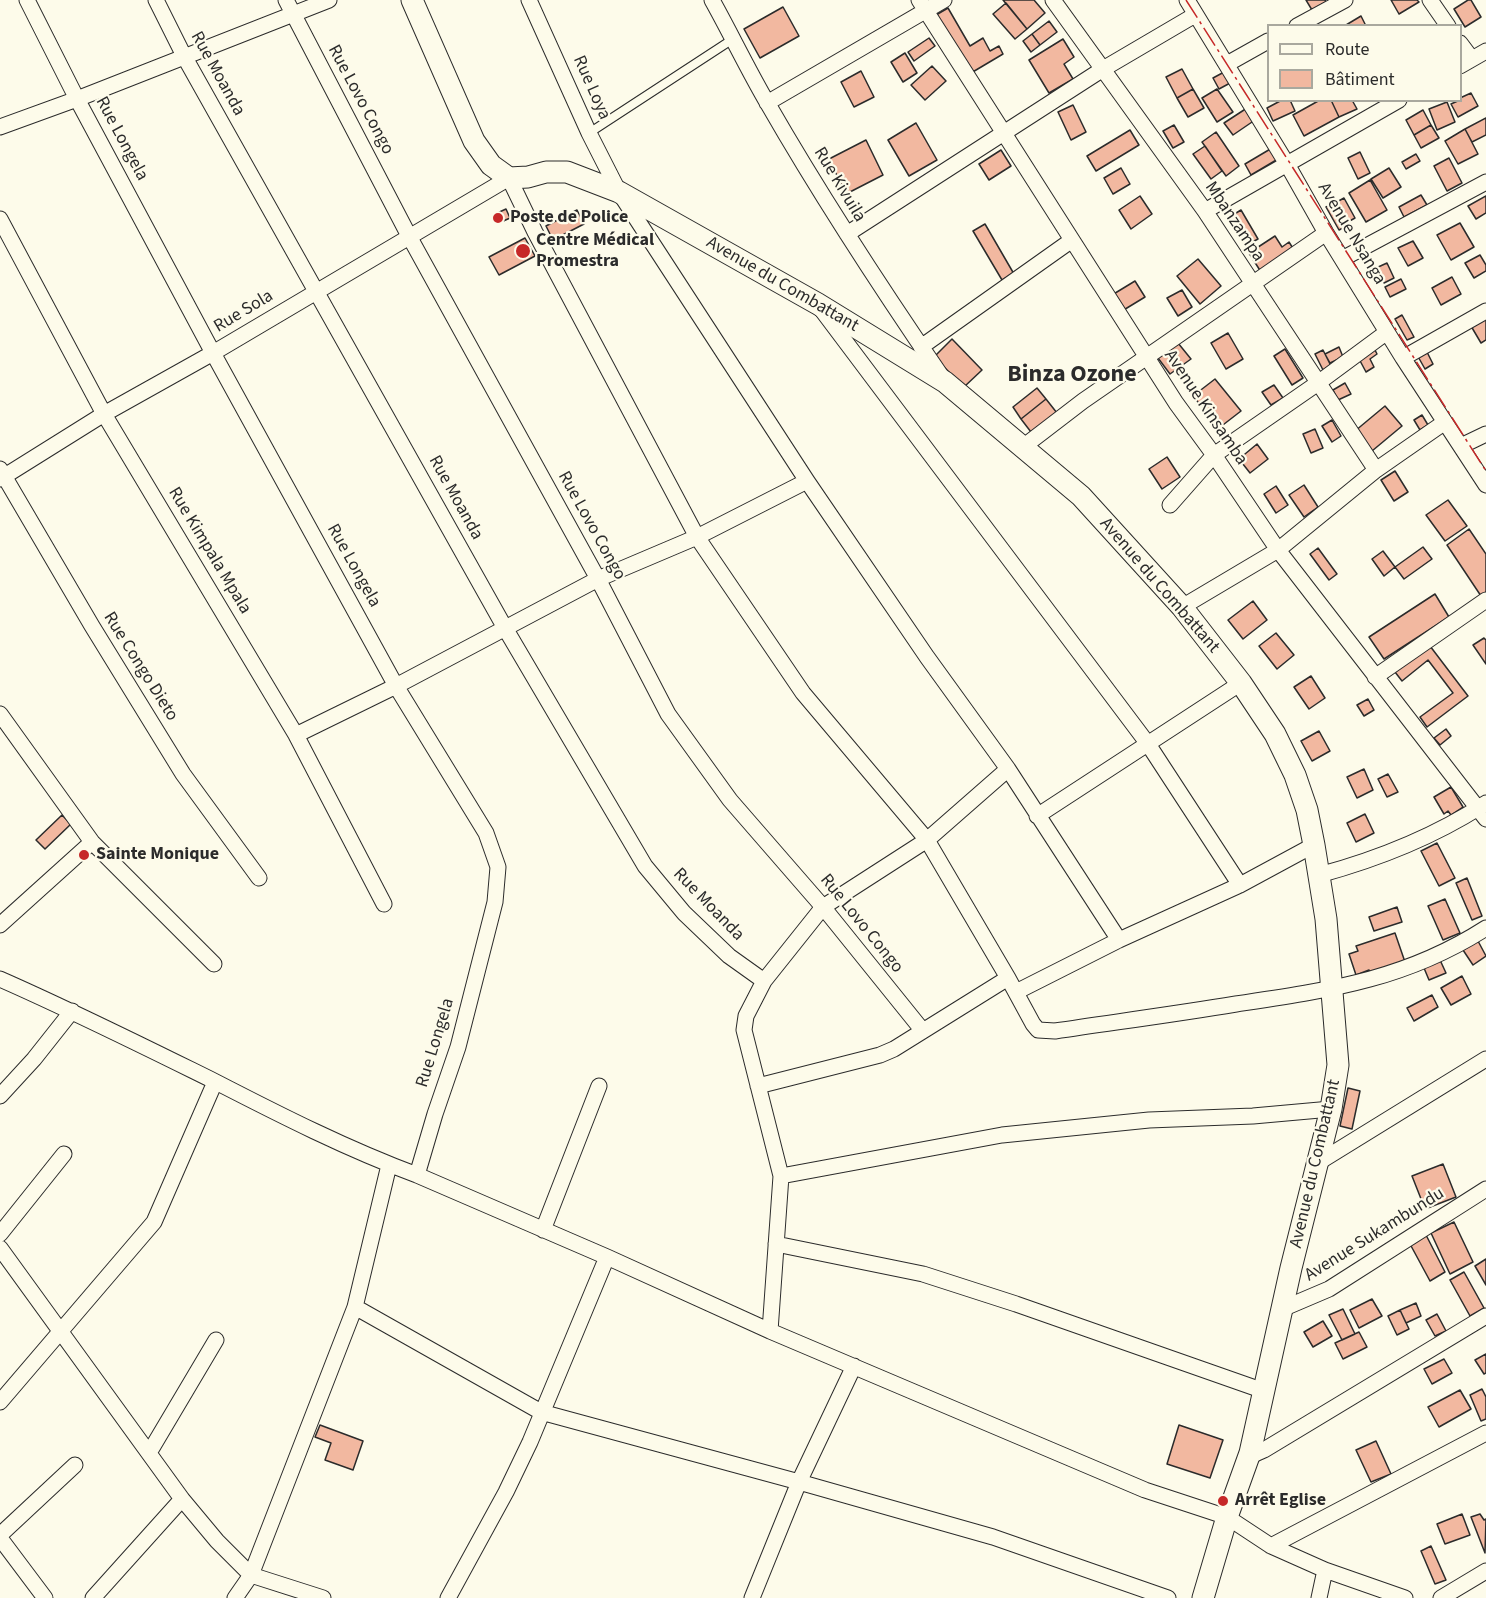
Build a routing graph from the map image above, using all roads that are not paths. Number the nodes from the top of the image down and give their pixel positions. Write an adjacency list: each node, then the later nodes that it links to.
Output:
1 (27, 0): 24 (street, Rue Longela)
2 (156, 0): 20 (street, Rue Moanda)
3 (329, 0): 13 (street)
4 (412, 0): 31 (street)
5 (530, 0): 29 (street, Rue Loya)
6 (712, 0): 17 (street, Rue Kivuila)
7 (944, 0): 12 (street)
8 (1053, 0): 23 (street, Mbanzampa)
9 (1187, 0): 14 (street, Avenue Nsanga)
10 (1345, 0): 15 (street)
11 (1430, 0): 16 (street)
12 (922, 5): 26 (street); 28 (street, Avenue Kinsamba)
13 (289, 7): 20 (street); 38 (street, Rue Lovo Congo)
14 (1196, 15): 22 (street, Avenue Nsanga); 23 (street)
15 (1301, 24)
16 (1447, 24)
17 (733, 39): 26 (street, Rue Kivuila); 29 (lane)
18 (1267, 42): 22 (street)
19 (1486, 51): 21 (street)
20 (184, 56): 24 (street); 42 (street, Rue Moanda)
21 (1466, 62)
22 (1227, 63): 30 (street, Avenue Nsanga)
23 (1103, 69): 28 (street); 34 (street, Mbanzampa)
24 (77, 99): 27 (street); 47 (street, Rue Longela)
25 (1396, 102): 30 (street)
26 (767, 103): 36 (street, Rue Kivuila)
27 (0, 127)
28 (1002, 132): 36 (street); 39 (street, Avenue Kinsamba)
29 (589, 133): 33 (street, Rue Loya)
30 (1287, 164): 34 (street); 37 (street, Avenue Nsanga)
31 (509, 178): 33 (street, Avenue du Combattant); 38 (street, Rue Sola); 63 (street)
32 (1486, 182): 40 (street)
33 (619, 192): 43 (street, Avenue du Combattant); 60 (street, Rue Loya)
34 (1205, 211): 41 (street, Mbanzampa)
35 (0, 219): 52 (street, Rue Kimpala Mpala)
36 (847, 234): 46 (street, Rue Kivuila)
37 (1326, 234): 40 (street, Avenue Nsanga); 41 (street)
38 (409, 236): 42 (street, Rue Sola); 65 (street, Rue Lovo Congo)
39 (1071, 240): 46 (street); 48 (street, Avenue Kinsamba)
40 (1342, 260): 45 (street, Avenue Nsanga)
41 (1252, 284): 48 (street); 51 (street, Mbanzampa)
42 (316, 291): 47 (street, Rue Sola); 68 (street, Rue Moanda)
43 (818, 304): 50 (street, Avenue du Combattant); 74 (street)
44 (1486, 311): 49 (street)
45 (1387, 332): 49 (street, Avenue Nsanga); 51 (street)
46 (921, 347): 50 (street, Rue Kivuila)
47 (213, 353): 52 (street, Rue Sola); 71 (street, Rue Longela)
48 (1147, 357): 56 (street); 57 (street, Avenue Kinsamba)
49 (1403, 358): 53 (street, Avenue Nsanga)
50 (945, 382): 56 (street, Avenue du Combattant)
51 (1318, 383): 57 (street); 58 (street, Mbanzampa)
52 (104, 414): 59 (street, Rue Sola); 73 (street, Rue Kimpala Mpala)
53 (1445, 422): 55 (street, Avenue Nsanga); 58 (street)
54 (1486, 434): 55 (street)
55 (1461, 446): 61 (street, Avenue Nsanga)
56 (1023, 447): 67 (street, Avenue du Combattant)
57 (1214, 454): 62 (street); 64 (street, Avenue Kinsamba)
58 (1376, 470): 64 (street)
59 (1, 475): 82 (street, Rue Congo Dieto)
60 (807, 481): 63 (street); 75 (street, Rue Loya)
61 (1486, 485)
62 (1170, 505)
63 (698, 537): 65 (street); 78 (street)
64 (1278, 550): 67 (street); 69 (street, Avenue Kinsamba)
65 (598, 579): 68 (street); 85 (street, Rue Lovo Congo)
66 (1486, 600): 69 (street)
67 (1182, 607): 70 (street, Avenue du Combattant)
68 (505, 628): 71 (street); 92 (street, Rue Moanda)
69 (1375, 677): 76 (street, Avenue Kinsamba)
70 (1241, 683): 74 (street); 80 (street, Avenue du Combattant)
71 (396, 686): 73 (street); 106 (street, Rue Longela)
72 (0, 714): 79 (street)
73 (296, 735): 84 (street, Rue Kimpala Mpala)
74 (1148, 744): 77 (street); 83 (street)
75 (1008, 769): 77 (street, Rue Loya); 78 (street)
76 (1483, 810): 81 (street)
77 (1037, 816): 88 (street, Rue Loya)
78 (927, 840): 85 (street); 90 (street)
79 (92, 842): 86 (street); 89 (street)
80 (1314, 845): 81 (street, Avenue du Combattant); 83 (street)
81 (1319, 875): 93 (street, Avenue du Combattant)
82 (259, 878)
83 (1240, 885): 88 (street)
84 (384, 904)
85 (823, 907): 92 (street); 96 (street, Rue Lovo Congo)
86 (0, 925)
87 (1486, 928): 93 (street)
88 (1119, 940): 94 (street)
89 (214, 964)
90 (1008, 978): 94 (street); 96 (street)
91 (0, 980): 95 (street)
92 (764, 981): 100 (street)
93 (1333, 990): 94 (street); 102 (street, Avenue du Combattant)
94 (1016, 992)
95 (72, 1011): 98 (street); 101 (street)
96 (922, 1031): 100 (street)
97 (1486, 1059): 104 (street)
98 (215, 1082): 105 (street); 117 (street)
99 (599, 1086): 109 (street)
100 (758, 1086): 107 (street)
101 (0, 1096)
102 (1331, 1109): 104 (street, Avenue du Combattant); 107 (street)
103 (64, 1154): 110 (street)
104 (1319, 1162): 115 (street, Avenue du Combattant)
105 (389, 1165): 106 (street); 114 (street)
106 (417, 1175): 109 (street)
107 (781, 1176): 111 (street)
108 (1486, 1190): 115 (street, Avenue Sukambundu)
109 (543, 1230): 113 (street)
110 (0, 1234)
111 (776, 1244): 118 (street); 121 (street)
112 (0, 1248): 117 (street)
113 (607, 1257): 118 (street); 123 (street)
114 (355, 1307): 123 (street); 135 (street)
115 (1282, 1309): 121 (street, Avenue du Combattant)
116 (1486, 1316): 126 (street)
117 (60, 1331): 122 (street); 125 (street)
118 (770, 1331): 120 (street)
119 (216, 1340): 125 (street)
120 (854, 1366): 128 (street); 130 (street)
121 (1264, 1391): 126 (street, Avenue du Combattant)
122 (0, 1402)
123 (541, 1412): 128 (street); 140 (street)
124 (1486, 1433): 132 (street)
125 (149, 1453): 129 (street)
126 (1250, 1453): 130 (street, Avenue du Combattant)
127 (75, 1465): 131 (street)
128 (799, 1482): 141 (street); 142 (street)
129 (182, 1499): 135 (street); 137 (street)
130 (1227, 1517): 132 (street); 143 (street, Avenue du Combattant)
131 (0, 1537): 136 (street)
132 (1271, 1546): 133 (street)
133 (1325, 1570): 144 (street); 145 (street)
134 (1486, 1571): 146 (street)
135 (251, 1575): 138 (street); 139 (street)
136 (45, 1598)
137 (93, 1598)
138 (235, 1598)
139 (323, 1598)
140 (448, 1598)
141 (752, 1598)
142 (1168, 1598)
143 (1203, 1598)
144 (1319, 1598)
145 (1405, 1598)
146 (1441, 1598)

